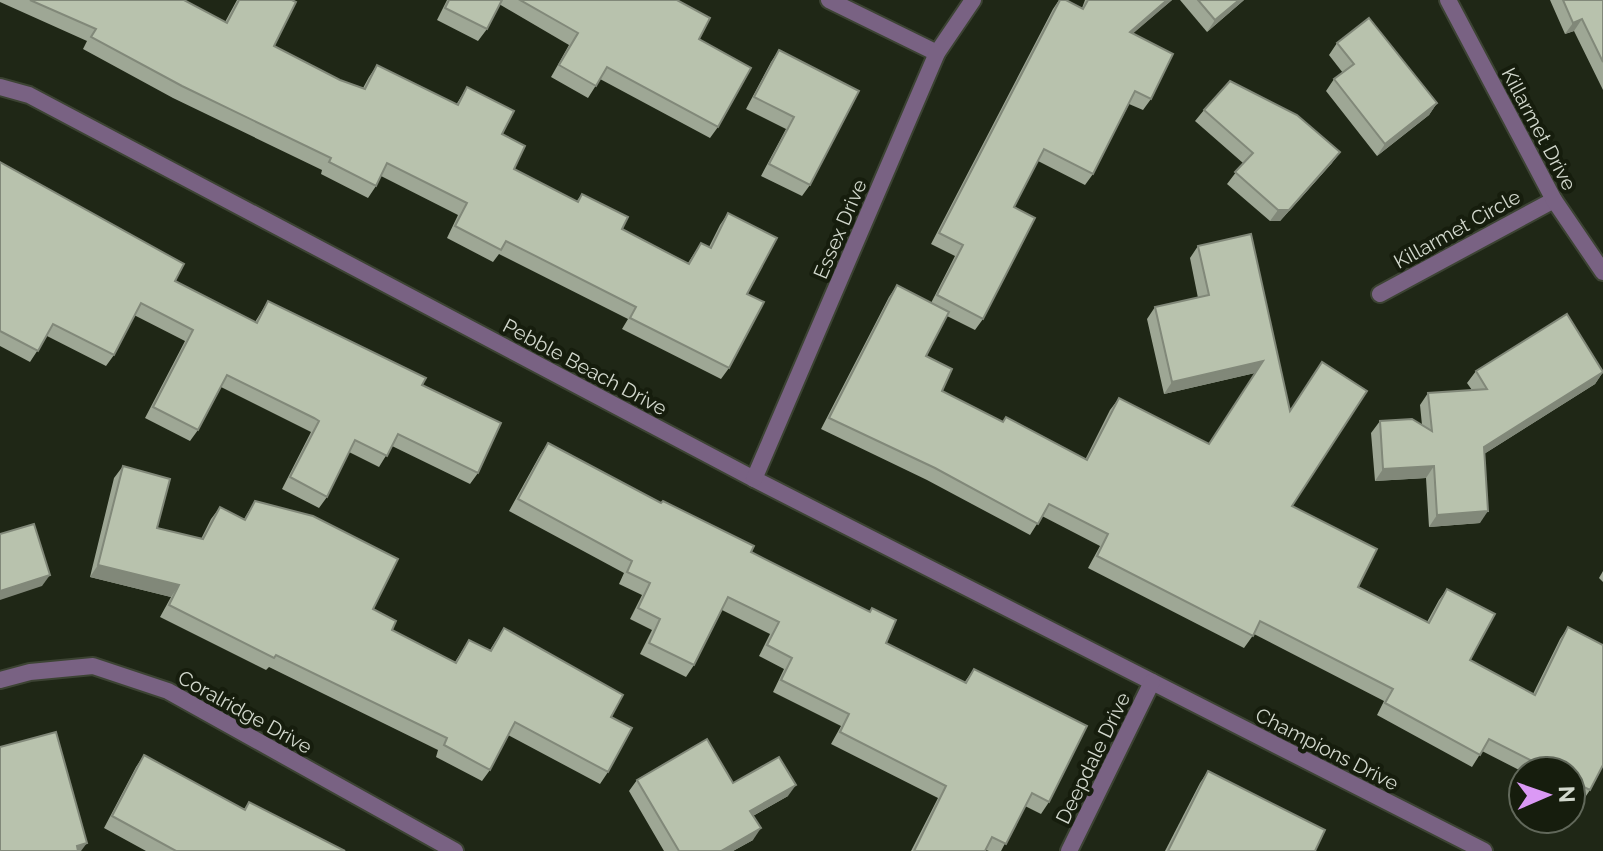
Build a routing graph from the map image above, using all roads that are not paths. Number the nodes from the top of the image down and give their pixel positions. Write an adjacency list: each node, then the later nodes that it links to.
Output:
1 (829, 0): 4 (street)
2 (973, 0): 4 (street, Essex Drive)
3 (1448, 0): 6 (street, Killarmet Drive)
4 (937, 53): 9 (street, Essex Drive)
5 (0, 87): 9 (street, Pebble Beach Drive)
6 (1554, 200): 7 (street, Killarmet Drive); 8 (street, Killarmet Circle)
7 (1603, 272)
8 (1380, 294)
9 (754, 479): 11 (street, Pebble Beach Drive)
10 (0, 680): 12 (street, Coralridge Drive)
11 (1152, 682): 13 (street, Deepdale Drive); 14 (street, Champions Drive)
12 (455, 851)
13 (1069, 851)
14 (1484, 851)

